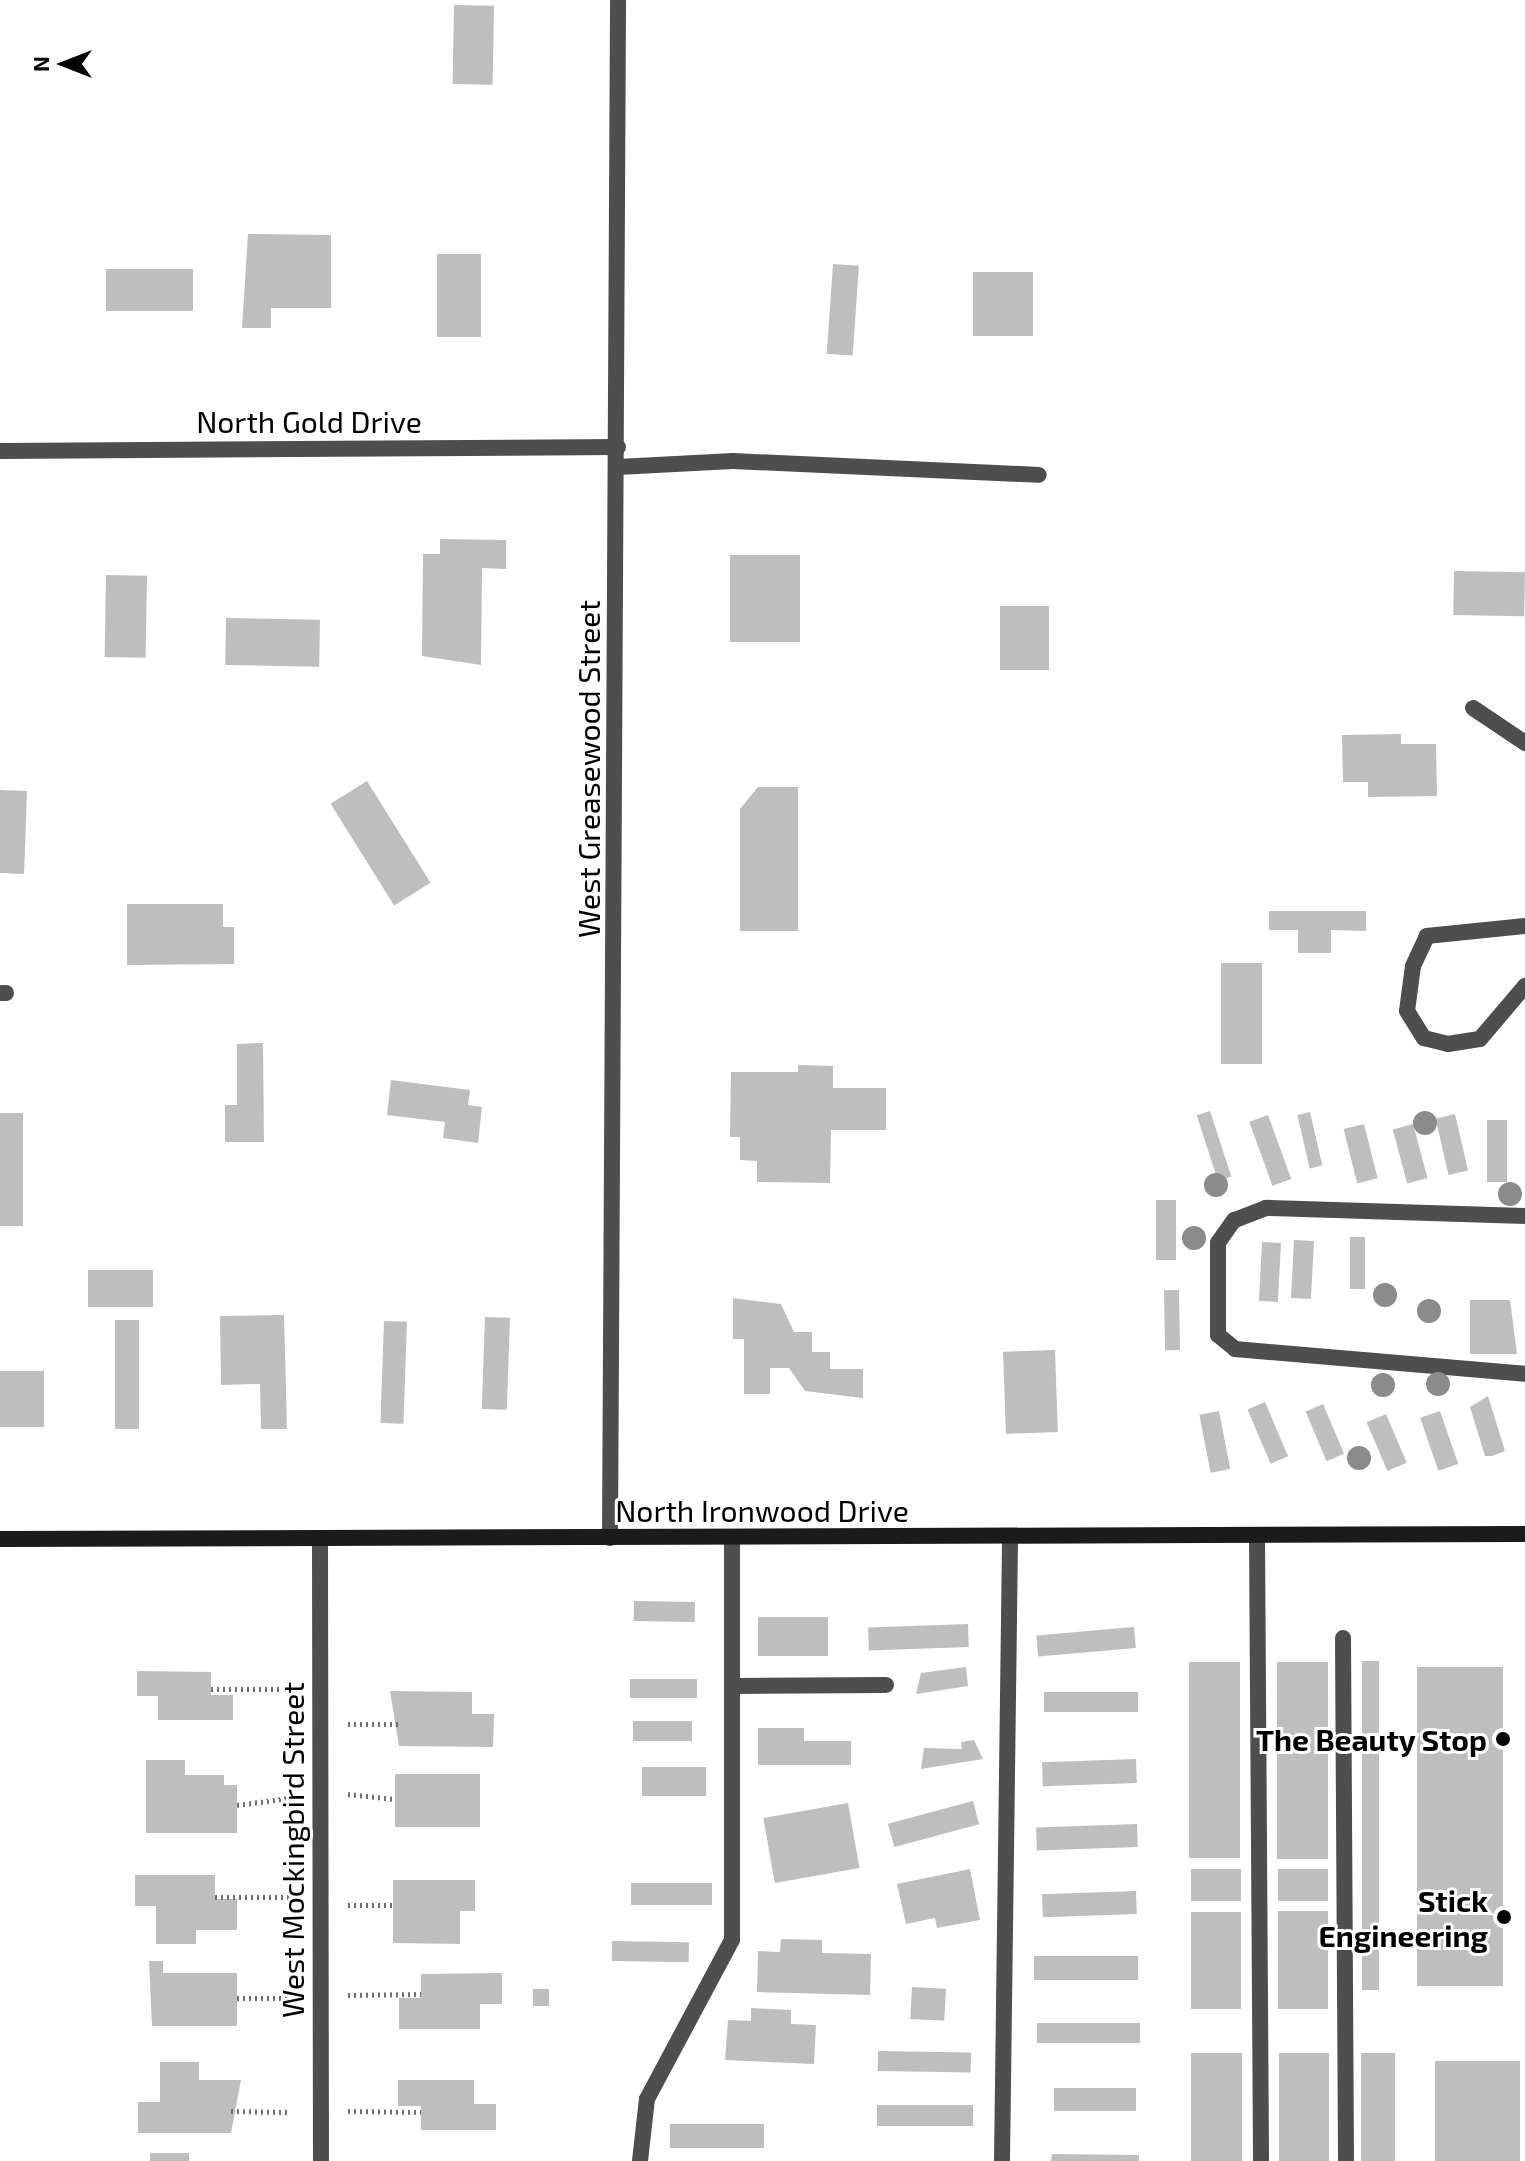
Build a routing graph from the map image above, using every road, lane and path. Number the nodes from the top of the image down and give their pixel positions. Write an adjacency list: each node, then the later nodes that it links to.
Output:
1 (618, 0): 2 (street, West Greasewood Street)
2 (618, 447): 3 (street, North Gold Drive); 4 (street, West Greasewood Street)
3 (0, 451)
4 (618, 467): 5 (street); 15 (street, West Greasewood Street)
5 (1039, 475)
6 (1473, 708): 7 (street)
7 (1525, 743)
8 (1525, 926): 9 (street)
9 (1525, 986)
10 (1525, 1216): 11 (street)
11 (1525, 1374)
12 (1525, 1534): 13 (street, North Ironwood Drive)
13 (1257, 1536): 16 (street, North Ironwood Drive); 45 (street)
14 (732, 1537): 15 (street, North Ironwood Drive); 16 (street, North Ironwood Drive); 21 (street)
15 (610, 1538): 18 (street, North Ironwood Drive)
16 (1010, 1538): 44 (street)
17 (0, 1539): 18 (street, North Ironwood Drive)
18 (320, 1539): 42 (street, West Mockingbird Street)
19 (1343, 1638): 46 (street)
20 (886, 1685): 21 (street)
21 (734, 1686): 43 (street)
22 (211, 1689): 23 (path)
23 (290, 1689)
24 (348, 1724): 25 (path)
25 (400, 1724)
26 (348, 1794): 28 (path)
27 (290, 1798): 29 (path)
28 (395, 1799)
29 (237, 1805)
30 (215, 1897): 31 (path)
31 (290, 1897)
32 (348, 1905): 33 (path)
33 (393, 1905)
34 (421, 1994): 35 (path)
35 (348, 1995)
36 (237, 1998): 37 (path)
37 (290, 1998)
38 (231, 2111): 40 (path)
39 (348, 2111): 41 (path)
40 (290, 2112)
41 (421, 2112)
42 (321, 2161)
43 (640, 2161)
44 (1002, 2161)
45 (1261, 2161)
46 (1346, 2161)

